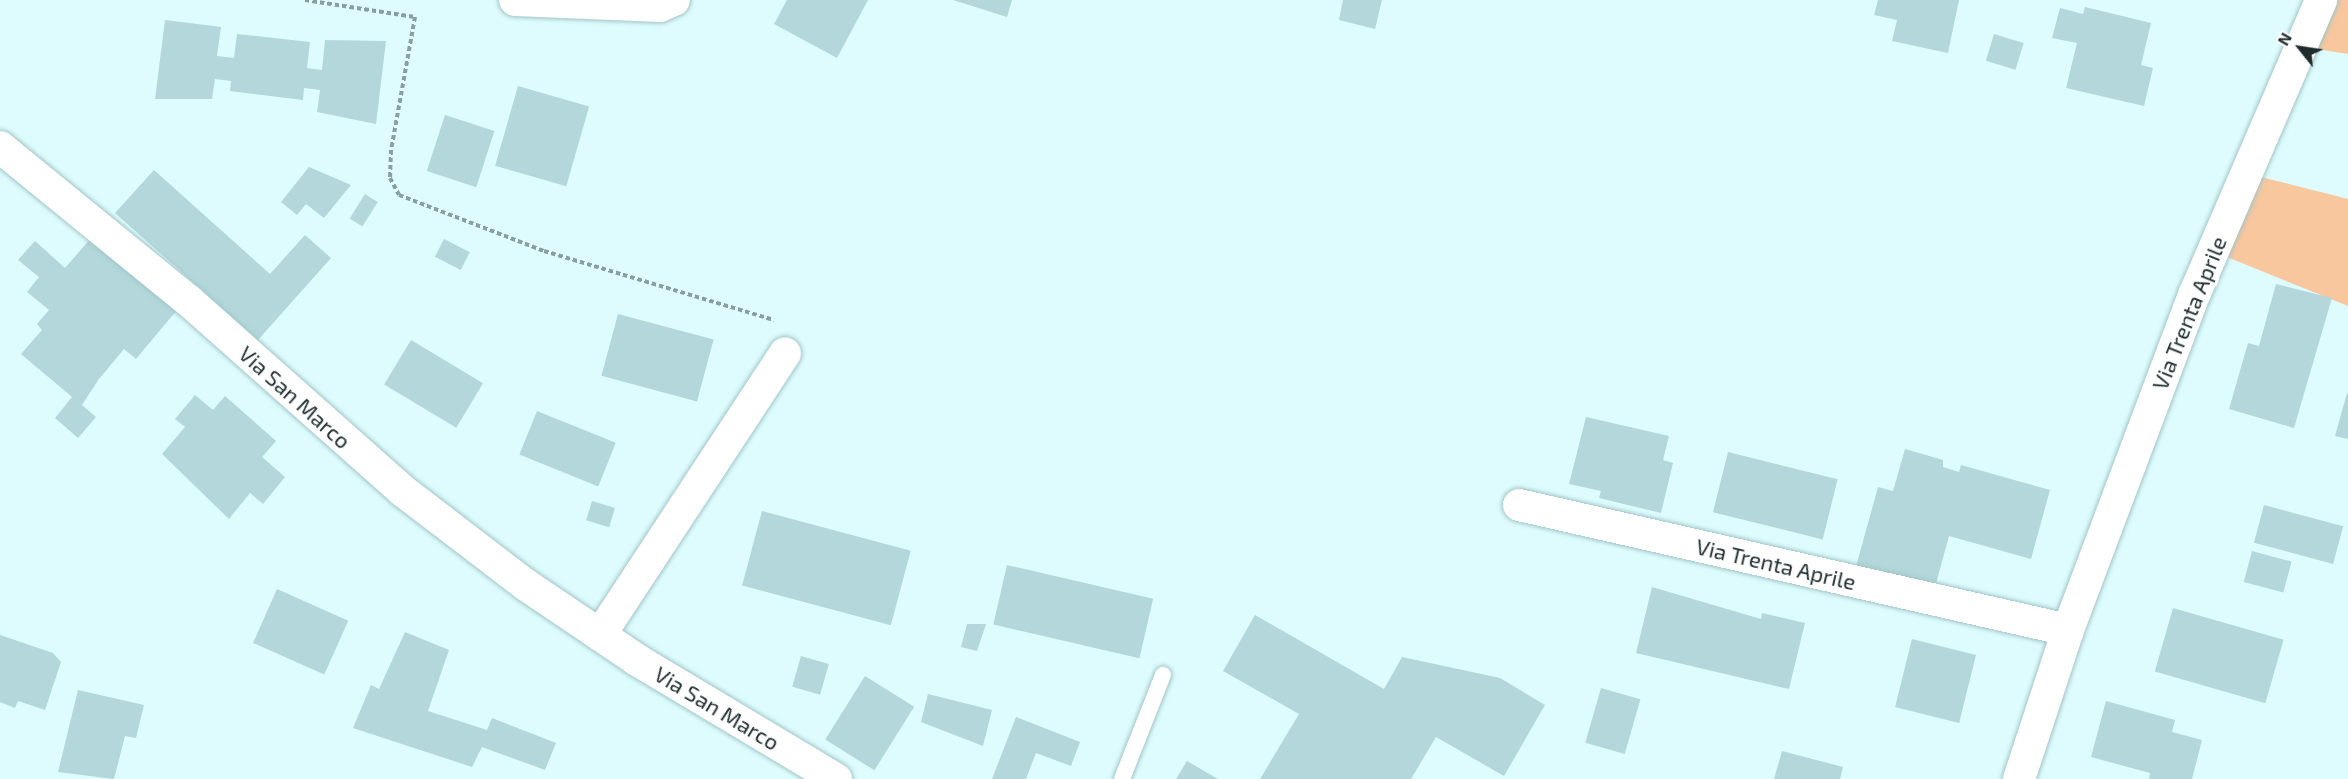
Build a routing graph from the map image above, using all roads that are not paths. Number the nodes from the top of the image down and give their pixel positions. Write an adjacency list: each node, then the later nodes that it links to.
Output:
1 (515, 0): 2 (street)
2 (674, 0)
3 (2321, 0): 7 (street, Via Trenta Aprile)
4 (0, 147): 8 (street, Via San Marco)
5 (783, 338): 8 (street)
6 (1519, 505): 7 (street, Via Trenta Aprile)
7 (2068, 630): 12 (street, Via Trenta Aprile)
8 (600, 635): 10 (street, Via San Marco)
9 (1162, 675): 11 (lane)
10 (836, 779)
11 (1122, 779)
12 (2019, 779)

